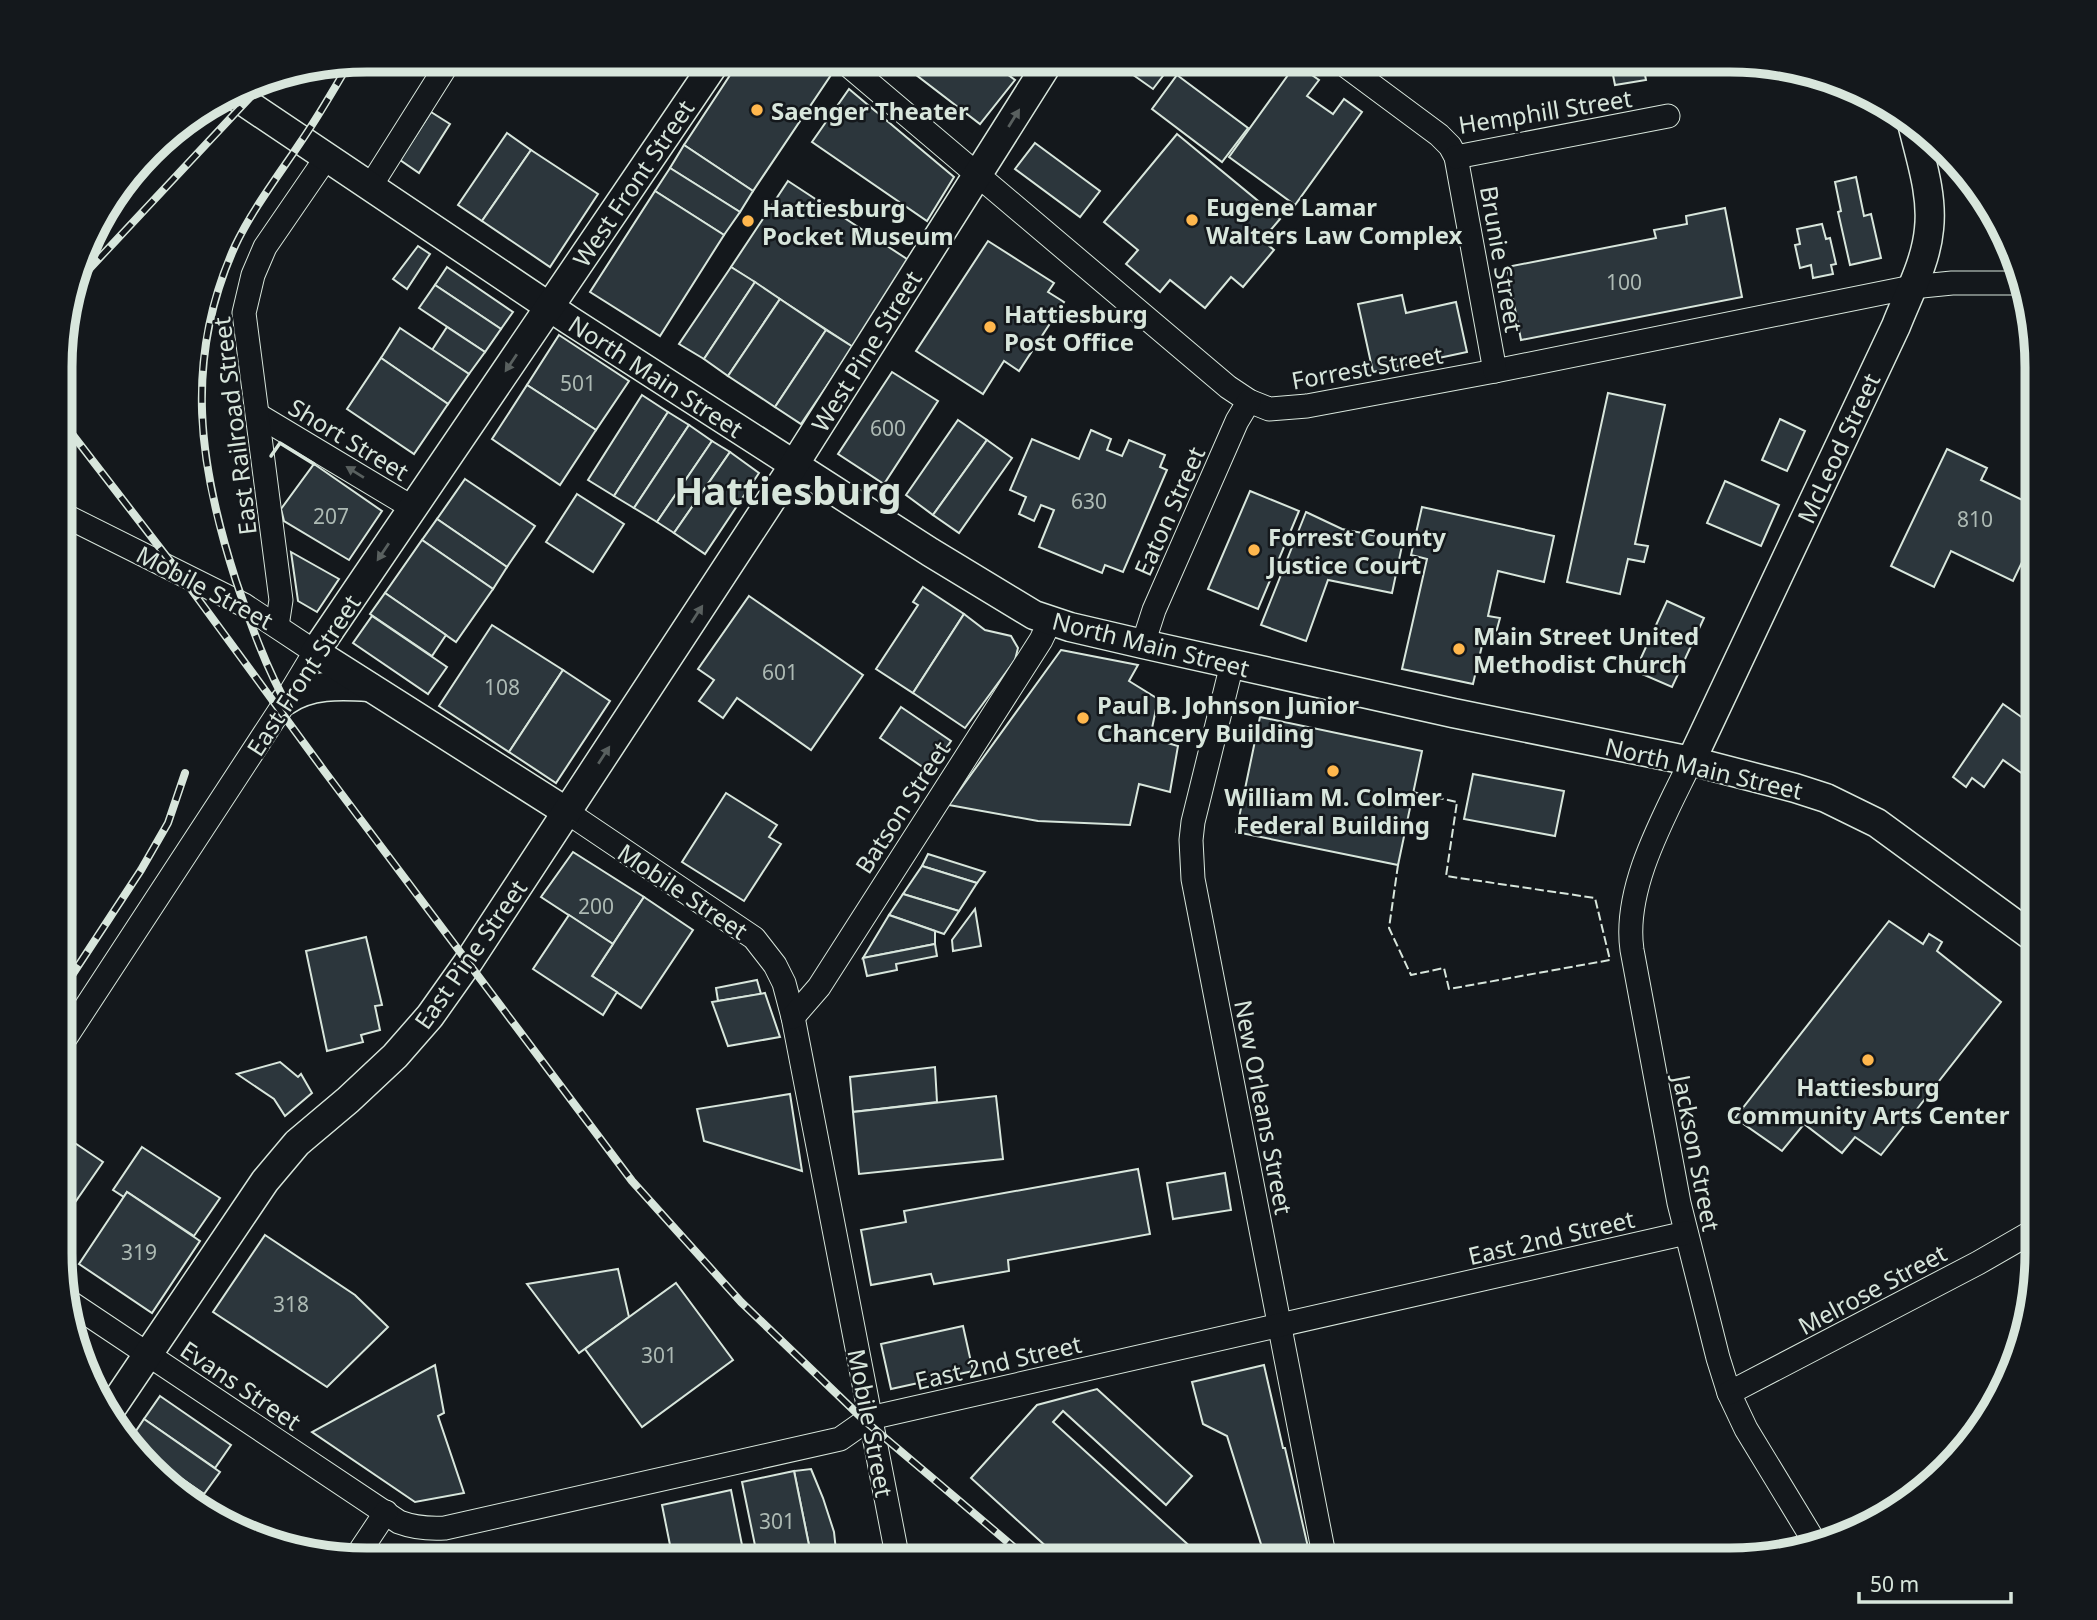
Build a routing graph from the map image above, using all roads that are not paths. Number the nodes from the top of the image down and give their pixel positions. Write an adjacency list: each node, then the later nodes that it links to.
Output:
1 (442, 72): 12 (street)
2 (709, 72): 15 (main road, West Front Street)
3 (856, 72): 11 (street, Forrest Street)
4 (1043, 72): 11 (main road, West Pine Street, one-way to 4)
5 (1354, 72): 9 (street, Hemphill Street)
6 (241, 100): 10 (main road, North Main Street)
7 (1668, 116): 9 (street, Hemphill Street)
8 (1915, 137): 14 (main road, McLeod Street)
9 (1456, 157): 16 (street, Brunie Street)
10 (326, 158): 12 (main road, North Main Street); 18 (street, East Railroad Street)
11 (978, 176): 17 (street, Forrest Street); 19 (main road, West Pine Street)
12 (370, 187): 15 (main road, North Main Street)
13 (2013, 283): 14 (street, Forrest Street)
14 (1912, 287): 16 (street, Forrest Street); 29 (main road, McLeod Street)
15 (549, 307): 19 (main road, North Main Street); 20 (main road, East Front Street, one-way to 20)
16 (1495, 371): 17 (street, Forrest Street)
17 (1249, 401): 24 (street, Eaton Street)
18 (258, 415): 20 (street, Short Street, one-way to 18); 23 (street, East Railroad Street)
19 (794, 465): 22 (main road, North Main Street); 30 (main road, East Pine Street, one-way to 19)
20 (413, 508): 25 (main road, East Front Street, one-way to 25)
21 (72, 519): 23 (street, Mobile Street)
22 (1050, 621): 24 (main road, North Main Street); 32 (street, Batson Street)
23 (277, 626): 25 (street, Mobile Street)
24 (1143, 644): 26 (main road, North Main Street)
25 (315, 652): 27 (main road, Mobile Street); 28 (street, East Front Street)
26 (1232, 664): 29 (main road, North Main Street); 37 (street, New Orleans Street)
27 (369, 687): 28 (main road); 30 (main road, Mobile Street)
28 (285, 701): 33 (street, East Front Street)
29 (1691, 761): 31 (main road, North Main Street); 34 (street, Jackson Street)
30 (566, 812): 32 (street, Mobile Street); 38 (main road, East Pine Street)
31 (2025, 931)
32 (793, 1017): 41 (street, Mobile Street)
33 (72, 1028)
34 (1686, 1233): 37 (street, East 2nd Street); 39 (street, Jackson Street)
35 (2025, 1236): 39 (street, Melrose Street)
36 (76, 1306): 38 (street, Evans Street)
37 (1280, 1324): 41 (street, East 2nd Street); 46 (street, New Orleans Street)
38 (150, 1355): 40 (main road, East Pine Street); 42 (street, Evans Street)
39 (1729, 1393): 43 (street, Jackson Street)
40 (114, 1405)
41 (870, 1418): 42 (street, East 2nd Street); 45 (street, Mobile Street)
42 (386, 1512): 44 (street)
43 (1811, 1537)
44 (362, 1548)
45 (896, 1548)
46 (1323, 1548)

